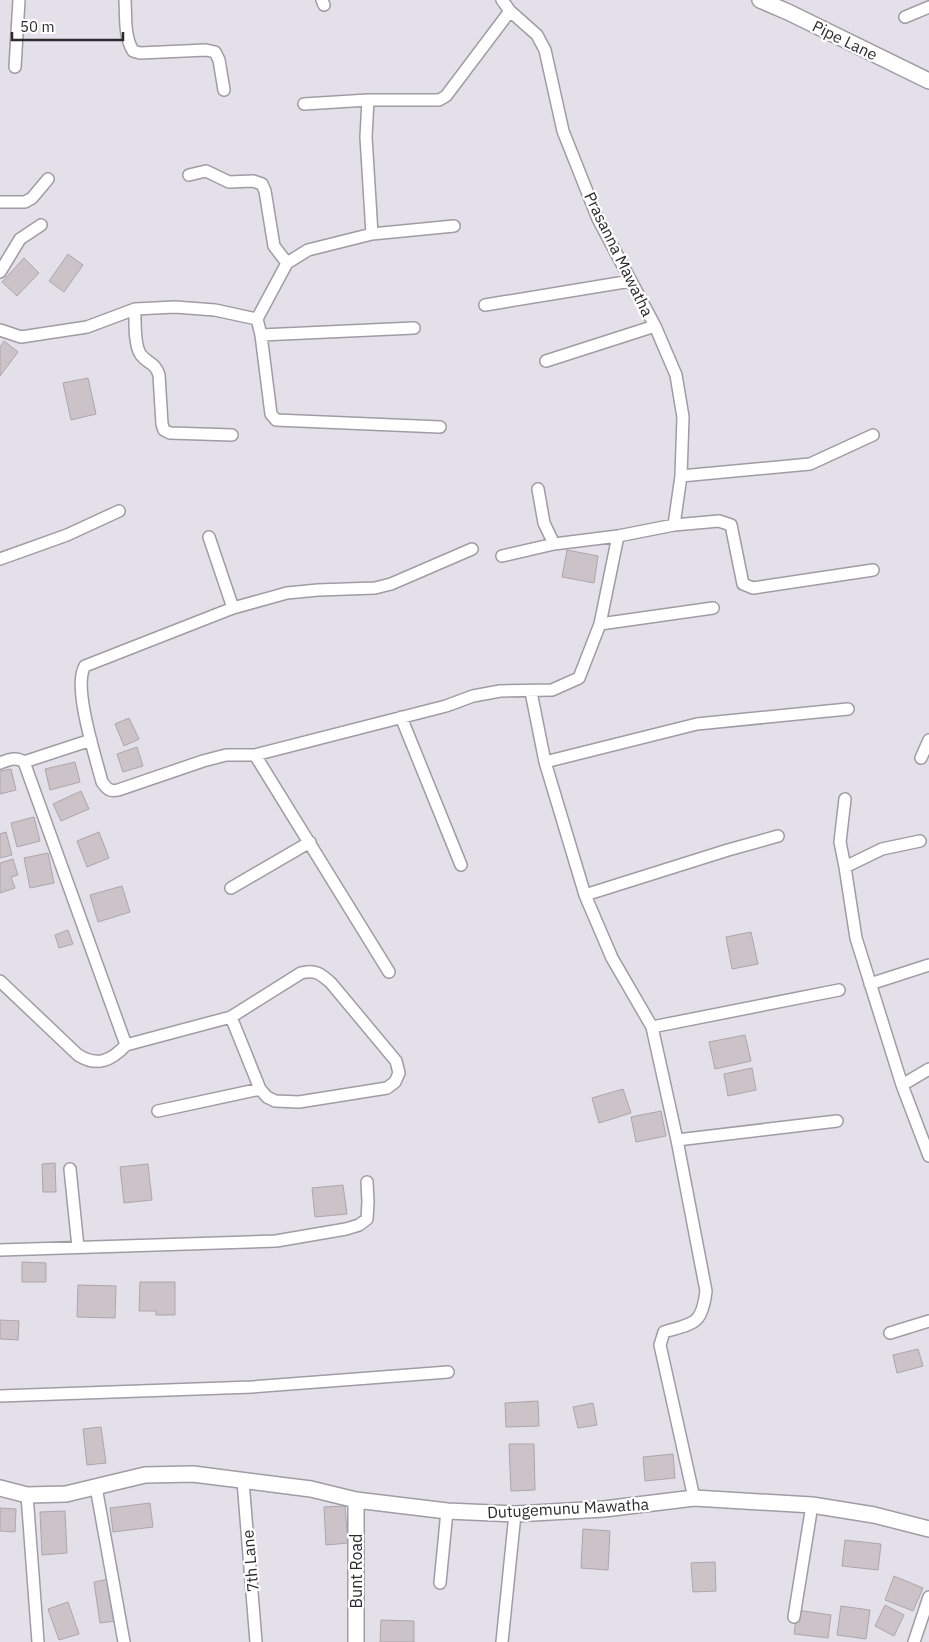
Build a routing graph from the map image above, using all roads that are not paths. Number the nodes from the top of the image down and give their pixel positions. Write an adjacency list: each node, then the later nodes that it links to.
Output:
1 (19, 0): 8 (street)
2 (125, 0): 10 (street)
3 (502, 0): 6 (street, Prasanna Mawatha)
4 (760, 0): 9 (street, Pipe Lane)
5 (929, 7): 7 (street)
6 (510, 11): 11 (street); 21 (street, Prasanna Mawatha)
7 (904, 17)
8 (15, 67)
9 (929, 81)
10 (224, 90)
11 (368, 100): 12 (street); 18 (street)
12 (304, 104)
13 (189, 175): 19 (street)
14 (48, 179): 15 (street)
15 (0, 202)
16 (40, 226): 20 (street)
17 (454, 226): 18 (street)
18 (372, 234): 19 (street)
19 (286, 263): 24 (street)
20 (0, 272)
21 (631, 281): 22 (street); 25 (street, Prasanna Mawatha)
22 (485, 306)
23 (135, 309): 24 (street); 27 (street); 31 (street)
24 (257, 319): 28 (street)
25 (655, 326): 29 (street); 33 (street, Prasanna Mawatha)
26 (414, 328): 28 (street)
27 (0, 330)
28 (261, 335): 30 (street)
29 (546, 361)
30 (440, 427)
31 (232, 435)
32 (873, 435): 33 (street)
33 (681, 476): 36 (street, Prasanna Mawatha)
34 (538, 489): 39 (street)
35 (119, 511): 42 (street)
36 (674, 525): 37 (street); 43 (street)
37 (618, 536): 39 (street); 46 (street)
38 (209, 537): 44 (street)
39 (554, 544): 41 (street)
40 (472, 549): 44 (street)
41 (502, 556)
42 (0, 558)
43 (873, 570)
44 (233, 608): 50 (street)
45 (713, 608): 46 (street)
46 (600, 624): 47 (street)
47 (531, 692): 49 (street); 55 (street)
48 (848, 709): 55 (street)
49 (402, 717): 52 (street); 61 (street)
50 (91, 740): 52 (street); 54 (street)
51 (929, 740): 53 (street)
52 (254, 755): 60 (street)
53 (922, 758)
54 (24, 762): 56 (street); 72 (street)
55 (546, 762): 64 (street)
56 (0, 763)
57 (844, 799): 62 (street)
58 (778, 836): 64 (street)
59 (920, 841): 62 (street)
60 (310, 842): 63 (street); 66 (street)
61 (461, 865)
62 (845, 867): 68 (street)
63 (231, 888)
64 (585, 895): 71 (street)
65 (929, 965): 68 (street)
66 (389, 972)
67 (0, 981): 72 (street)
68 (870, 984): 74 (street)
69 (840, 990): 71 (street)
70 (231, 1017): 72 (street); 75 (street); 75 (street)
71 (652, 1027): 78 (street)
72 (126, 1045)
73 (929, 1069): 74 (street)
74 (902, 1085): 79 (street)
75 (260, 1089): 76 (street)
76 (158, 1111)
77 (837, 1121): 78 (street)
78 (677, 1140): 92 (street)
79 (929, 1156)
80 (70, 1169): 82 (street)
81 (367, 1182): 82 (street)
82 (78, 1247): 83 (street)
83 (0, 1250)
84 (929, 1321): 85 (street)
85 (890, 1333)
86 (448, 1372): 87 (street)
87 (0, 1396)
88 (243, 1480): 89 (street, Dutugemunu Mawatha); 93 (street, Dutugemunu Mawatha); 103 (street, 7th Lane)
89 (96, 1487): 91 (street, Dutugemunu Mawatha); 102 (street)
90 (0, 1488): 91 (street, Dutugemunu Mawatha)
91 (28, 1496): 101 (street)
92 (694, 1498): 94 (street, Dutugemunu Mawatha); 96 (street, Dutugemunu Mawatha)
93 (356, 1500): 95 (street, Dutugemunu Mawatha); 104 (street, Bunt Road)
94 (812, 1504): 97 (street, Dutugemunu Mawatha); 100 (street)
95 (447, 1511): 96 (street, Dutugemunu Mawatha); 98 (street)
96 (515, 1514): 105 (street)
97 (929, 1529)
98 (440, 1583)
99 (929, 1597): 106 (street)
100 (794, 1617)
101 (38, 1642)
102 (124, 1642)
103 (256, 1642)
104 (356, 1642)
105 (502, 1642)
106 (914, 1642)

